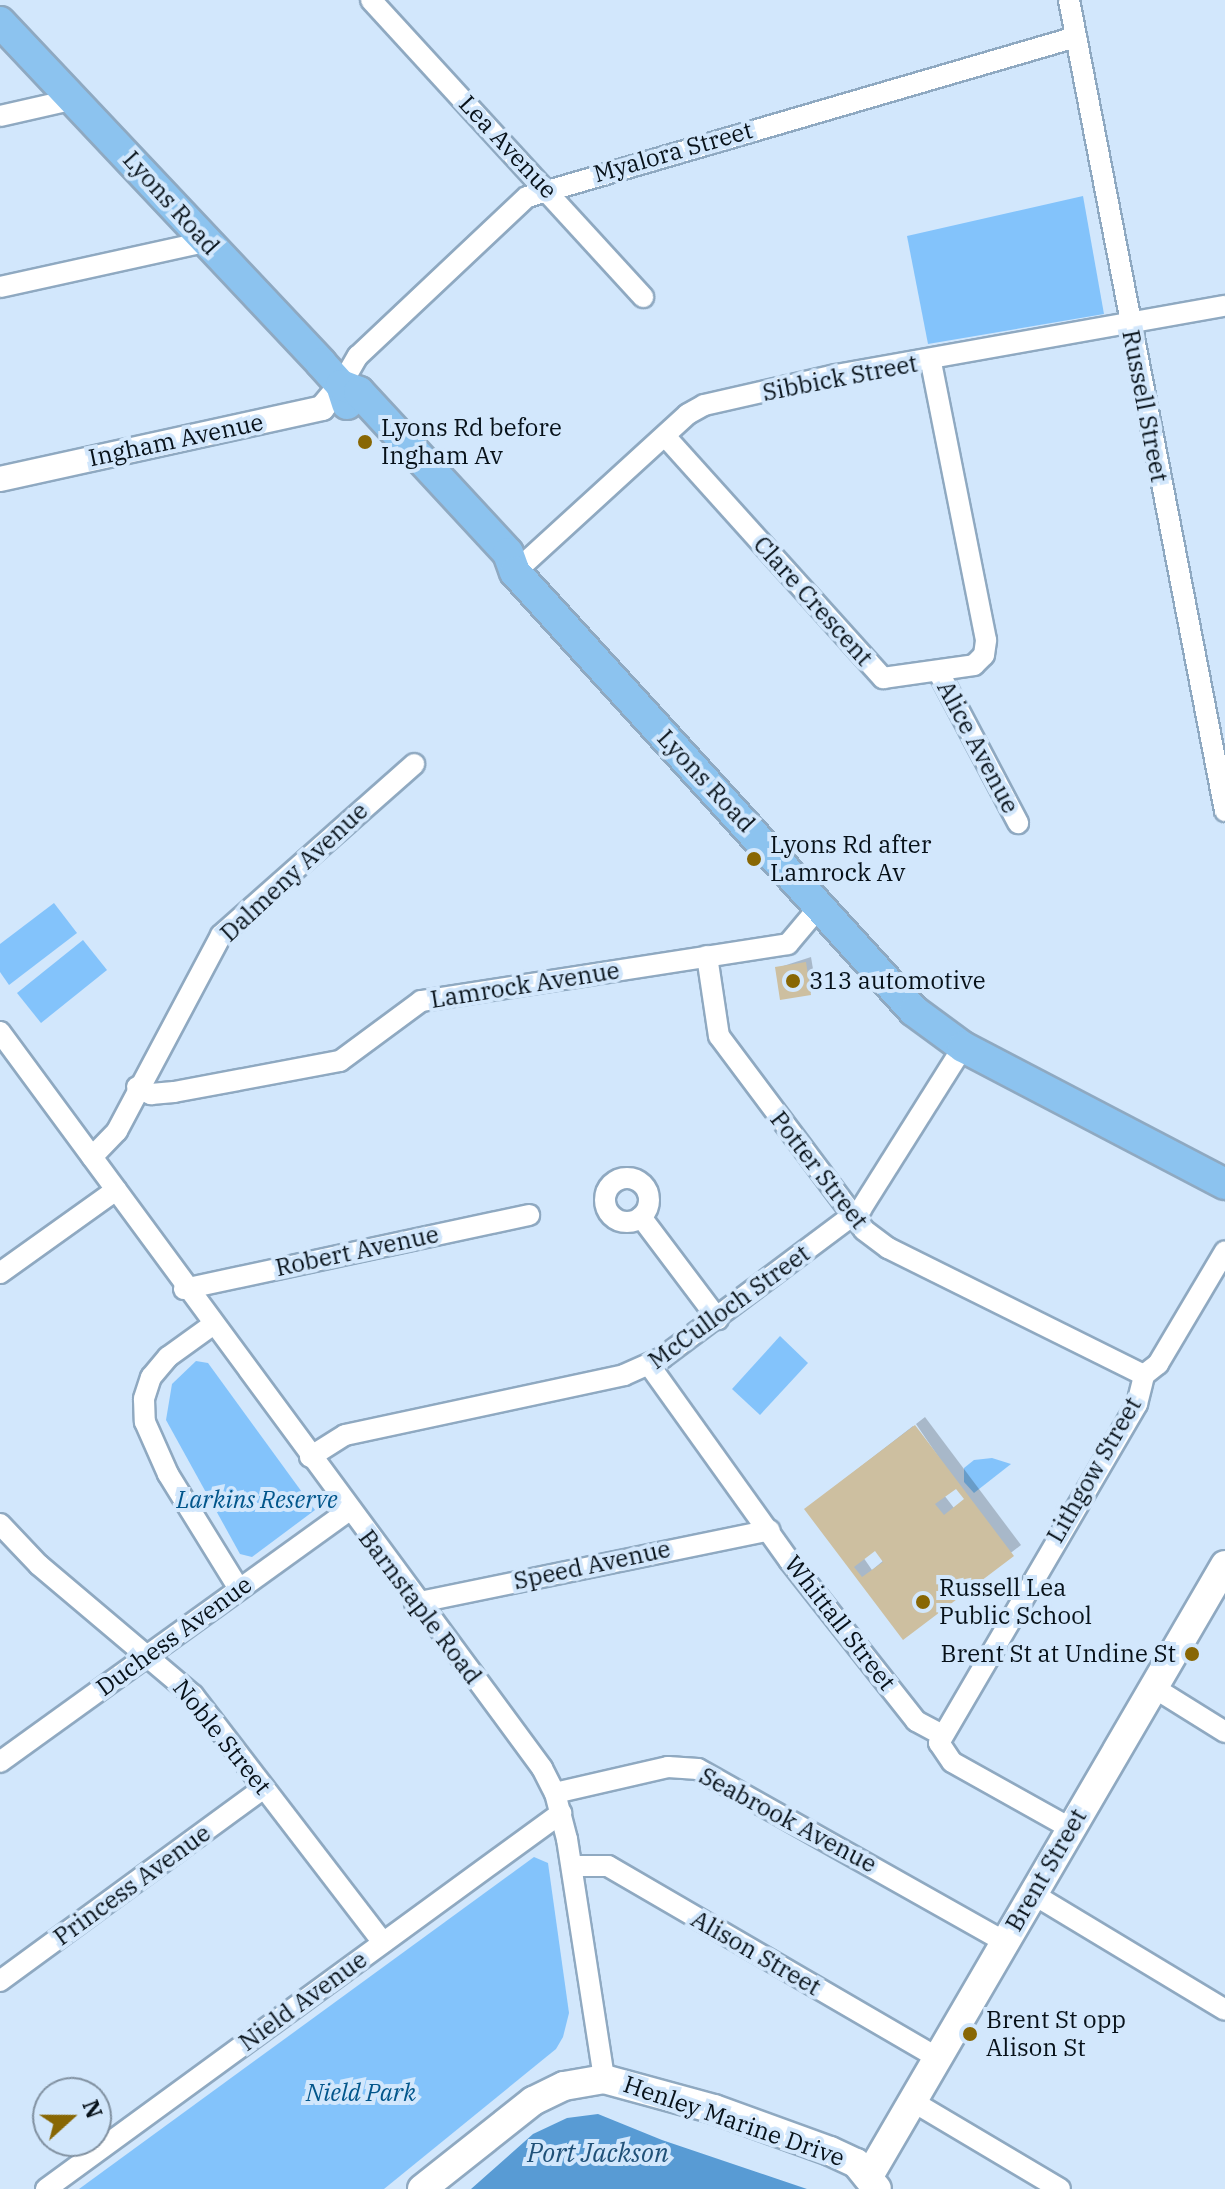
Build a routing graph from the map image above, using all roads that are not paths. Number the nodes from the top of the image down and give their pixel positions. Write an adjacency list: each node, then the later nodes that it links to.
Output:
1 (371, 0): 7 (street, Lea Avenue)
2 (1069, 0): 4 (street, Russell Street)
3 (0, 22): 5 (main road, Lyons Road)
4 (1076, 37): 7 (street, Myalora Street); 12 (street, Russell Street)
5 (75, 99): 6 (street); 8 (main road, Lyons Road)
6 (0, 116)
7 (547, 189): 10 (street, Lea Avenue); 14 (street, Myalora Street)
8 (205, 242): 9 (street); 14 (main road, Lyons Road)
9 (0, 287)
10 (643, 297)
11 (1225, 306): 12 (street, Sibbick Street)
12 (1129, 324): 13 (street, Sibbick Street); 20 (street, Russell Street)
13 (931, 361): 15 (street, Sibbick Street); 18 (street, Clare Crescent)
14 (341, 385): 16 (street, Ingham Avenue); 17 (main road, Lyons Road)
15 (665, 436): 17 (street, Sibbick Street); 18 (street, Clare Crescent)
16 (0, 479)
17 (515, 572): 22 (main road, Lyons Road)
18 (938, 671): 21 (street, Alice Avenue)
19 (414, 764): 26 (street, Dalmeny Avenue)
20 (1225, 811)
21 (1018, 823)
22 (820, 906): 23 (street, Lamrock Avenue); 25 (main road, Lyons Road)
23 (707, 956): 26 (street, Lamrock Avenue); 32 (street, Potter Street)
24 (0, 1032): 27 (street, Barnstaple Road)
25 (963, 1047): 28 (main road, Lyons Road); 32 (street, McCulloch Street)
26 (137, 1087): 27 (street, Dalmeny Avenue)
27 (92, 1157): 29 (street, Barnstaple Road)
28 (1225, 1184)
29 (116, 1190): 34 (street); 35 (street, Barnstaple Road)
30 (529, 1215): 35 (street, Robert Avenue)
31 (641, 1217): 36 (street)
32 (852, 1217): 36 (street, McCulloch Street); 39 (street, Potter Street)
33 (1225, 1251): 39 (street, Lithgow Street)
34 (0, 1273)
35 (184, 1289): 37 (street, Barnstaple Road)
36 (718, 1319): 38 (street, McCulloch Street)
37 (211, 1326): 40 (street, Barnstaple Road); 45 (street)
38 (650, 1366): 40 (street, McCulloch Street); 43 (street, Whittall Street)
39 (1144, 1375): 50 (street, Lithgow Street)
40 (310, 1457): 41 (street, Barnstaple Road)
41 (349, 1510): 45 (street, Duchess Avenue); 46 (street, Barnstaple Road)
42 (0, 1524): 47 (street, Noble Street)
43 (770, 1530): 46 (street, Speed Avenue); 50 (street, Whittall Street)
44 (1225, 1565): 48 (main road, Brent Street)
45 (239, 1589): 47 (street, Duchess Avenue)
46 (415, 1603): 53 (street, Barnstaple Road)
47 (148, 1654): 51 (street, Duchess Avenue); 52 (street, Noble Street)
48 (1153, 1687): 49 (street); 54 (main road, Brent Street)
49 (1225, 1732)
50 (942, 1735): 54 (street, Whittall Street)
51 (0, 1762)
52 (264, 1788): 58 (street, Noble Street); 59 (street, Princess Avenue)
53 (558, 1803): 55 (street, Barnstaple Road); 57 (street, Seabrook Avenue); 58 (street, Nield Avenue)
54 (1070, 1828): 56 (main road, Brent Street)
55 (573, 1866): 61 (street, Alison Street); 62 (street, Barnstaple Road)
56 (1033, 1894): 57 (main road, Brent Street); 60 (street)
57 (1005, 1942): 61 (main road, Brent Street)
58 (383, 1943): 65 (street, Nield Avenue)
59 (0, 1981)
60 (1225, 2010)
61 (936, 2057): 63 (main road, Brent Street)
62 (604, 2079): 64 (main road, Henley Marine Drive); 66 (main road, Henley Marine Drive)
63 (912, 2101): 64 (main road, Brent Street); 67 (street)
64 (873, 2183)
65 (46, 2189)
66 (422, 2189)
67 (1060, 2189)

